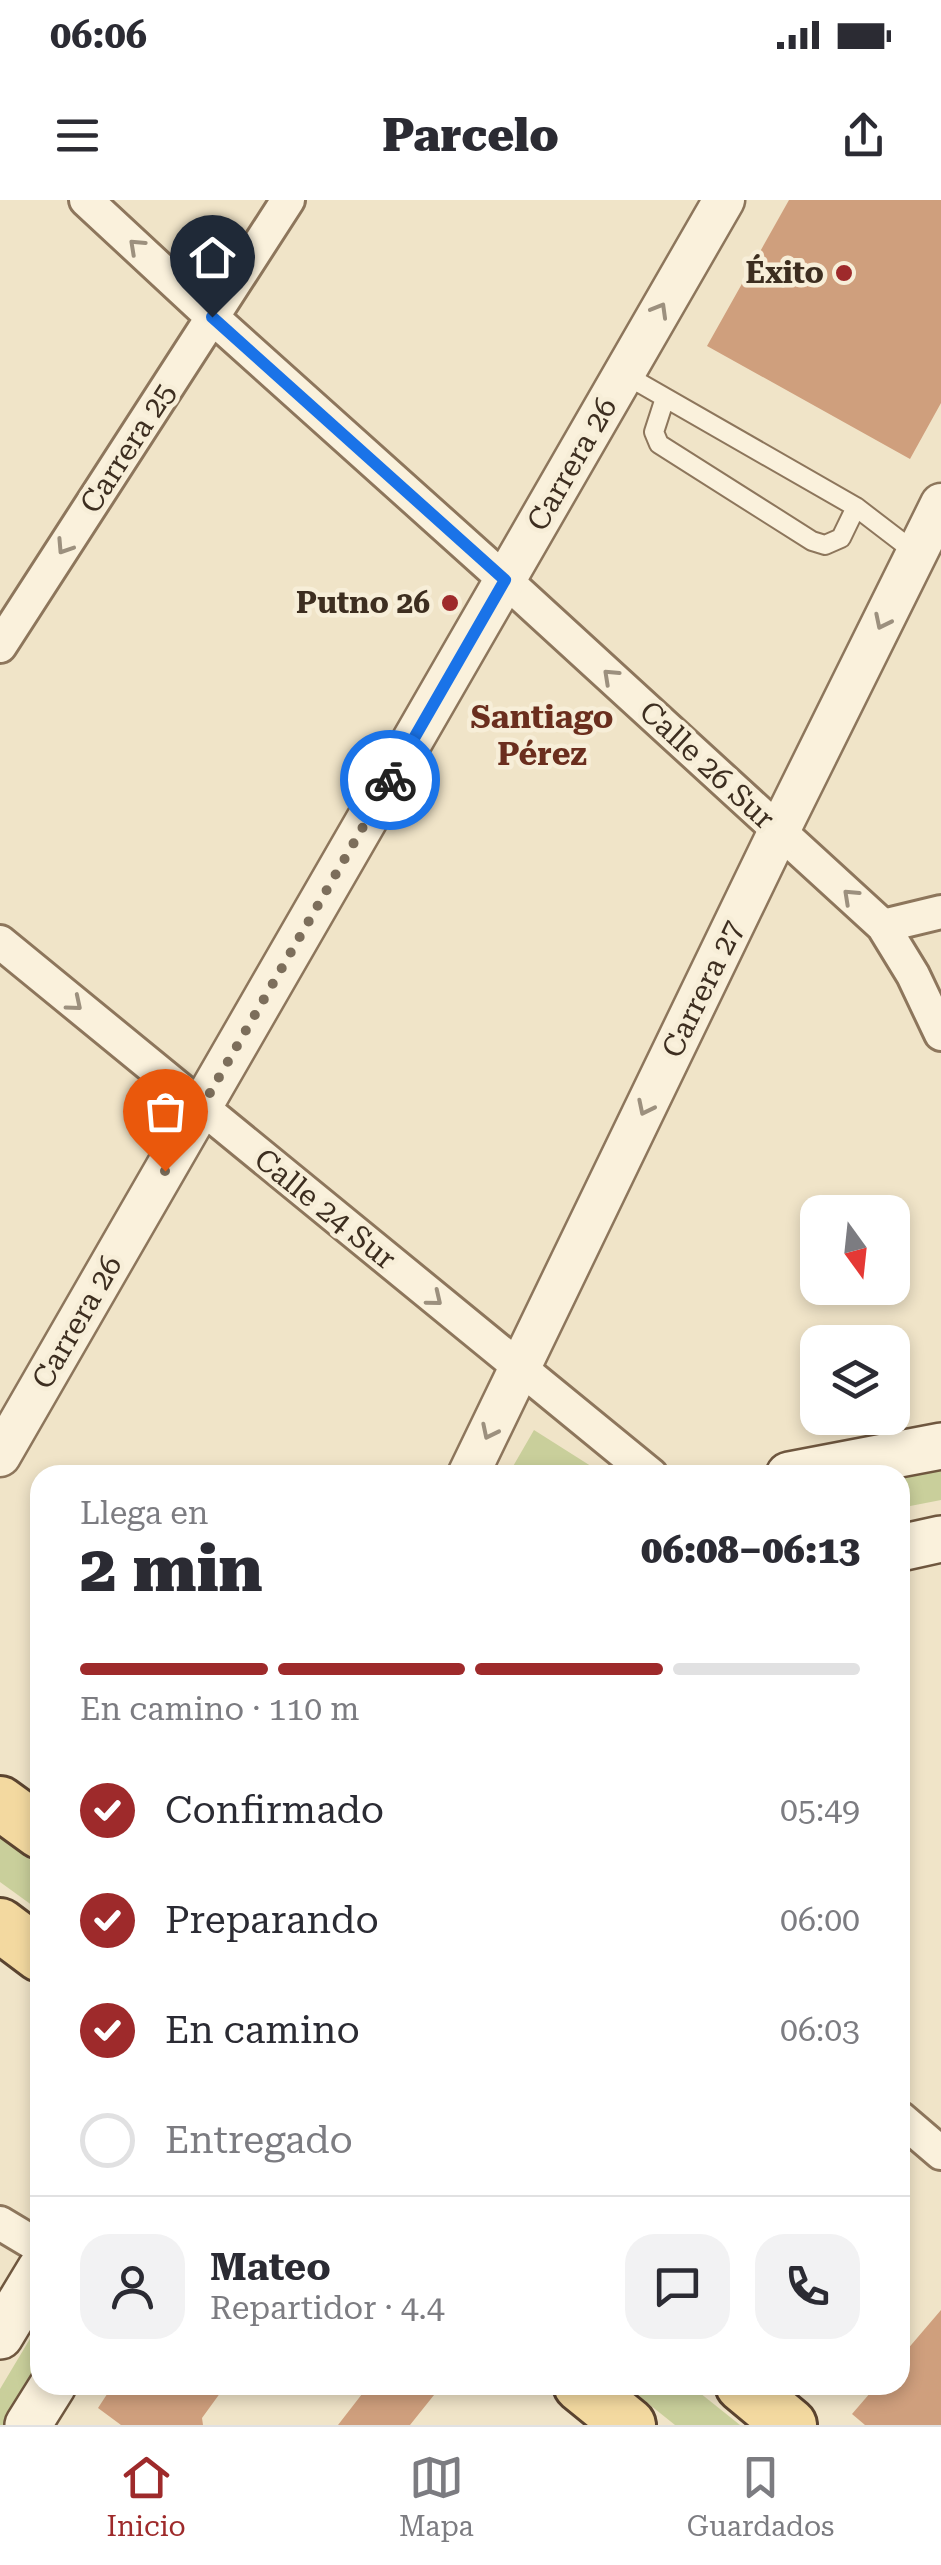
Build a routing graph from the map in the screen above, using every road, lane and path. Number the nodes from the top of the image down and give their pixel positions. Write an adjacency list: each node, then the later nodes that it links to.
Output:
1 (86, 200): 4 (street, Calle 26 Sur, one-way to 1)
2 (288, 200): 4 (street, Carrera 25)
3 (724, 200): 5 (street, Carrera 26, one-way to 3)
4 (212, 317): 10 (street, Calle 26 Sur); 11 (street, Carrera 25, one-way to 11)
5 (624, 374): 6 (lane); 10 (street, Carrera 26)
6 (666, 398): 8 (lane); 8 (lane)
7 (941, 504): 9 (street, Carrera 27)
8 (856, 507): 9 (lane)
9 (916, 553): 12 (street, Carrera 27, one-way to 12)
10 (505, 580): 12 (street, Calle 26 Sur, one-way to 10); 17 (street, Carrera 26)
11 (0, 646)
12 (779, 831): 14 (street, Calle 26 Sur, one-way to 12); 18 (street, Carrera 27, one-way to 18)
13 (941, 912): 14 (street)
14 (883, 926): 16 (street, Calle 26 Sur)
15 (0, 942): 17 (street, Calle 24 Sur, one-way to 17)
16 (941, 1034)
17 (201, 1108): 18 (street, Calle 24 Sur, one-way to 18); 20 (street, Carrera 26)
18 (520, 1368): 21 (street, Carrera 27, one-way to 21); 22 (street, Calle 24 Sur)
19 (941, 1446): 23 (main road)
20 (0, 1456)
21 (473, 1465)
22 (639, 1465)
23 (841, 1465)
24 (941, 1538): 25 (main road)
25 (910, 1546)
26 (0, 1803): 27 (main road)
27 (30, 1825)
28 (0, 1925): 29 (main road)
29 (30, 1948)
30 (910, 2127): 31 (street)
31 (941, 2153)
32 (0, 2223): 33 (street)
33 (30, 2241)
34 (30, 2286): 35 (main road)
35 (0, 2336)
36 (47, 2395): 38 (main road)
37 (592, 2395): 39 (main road)
38 (28, 2425)
39 (629, 2425)

